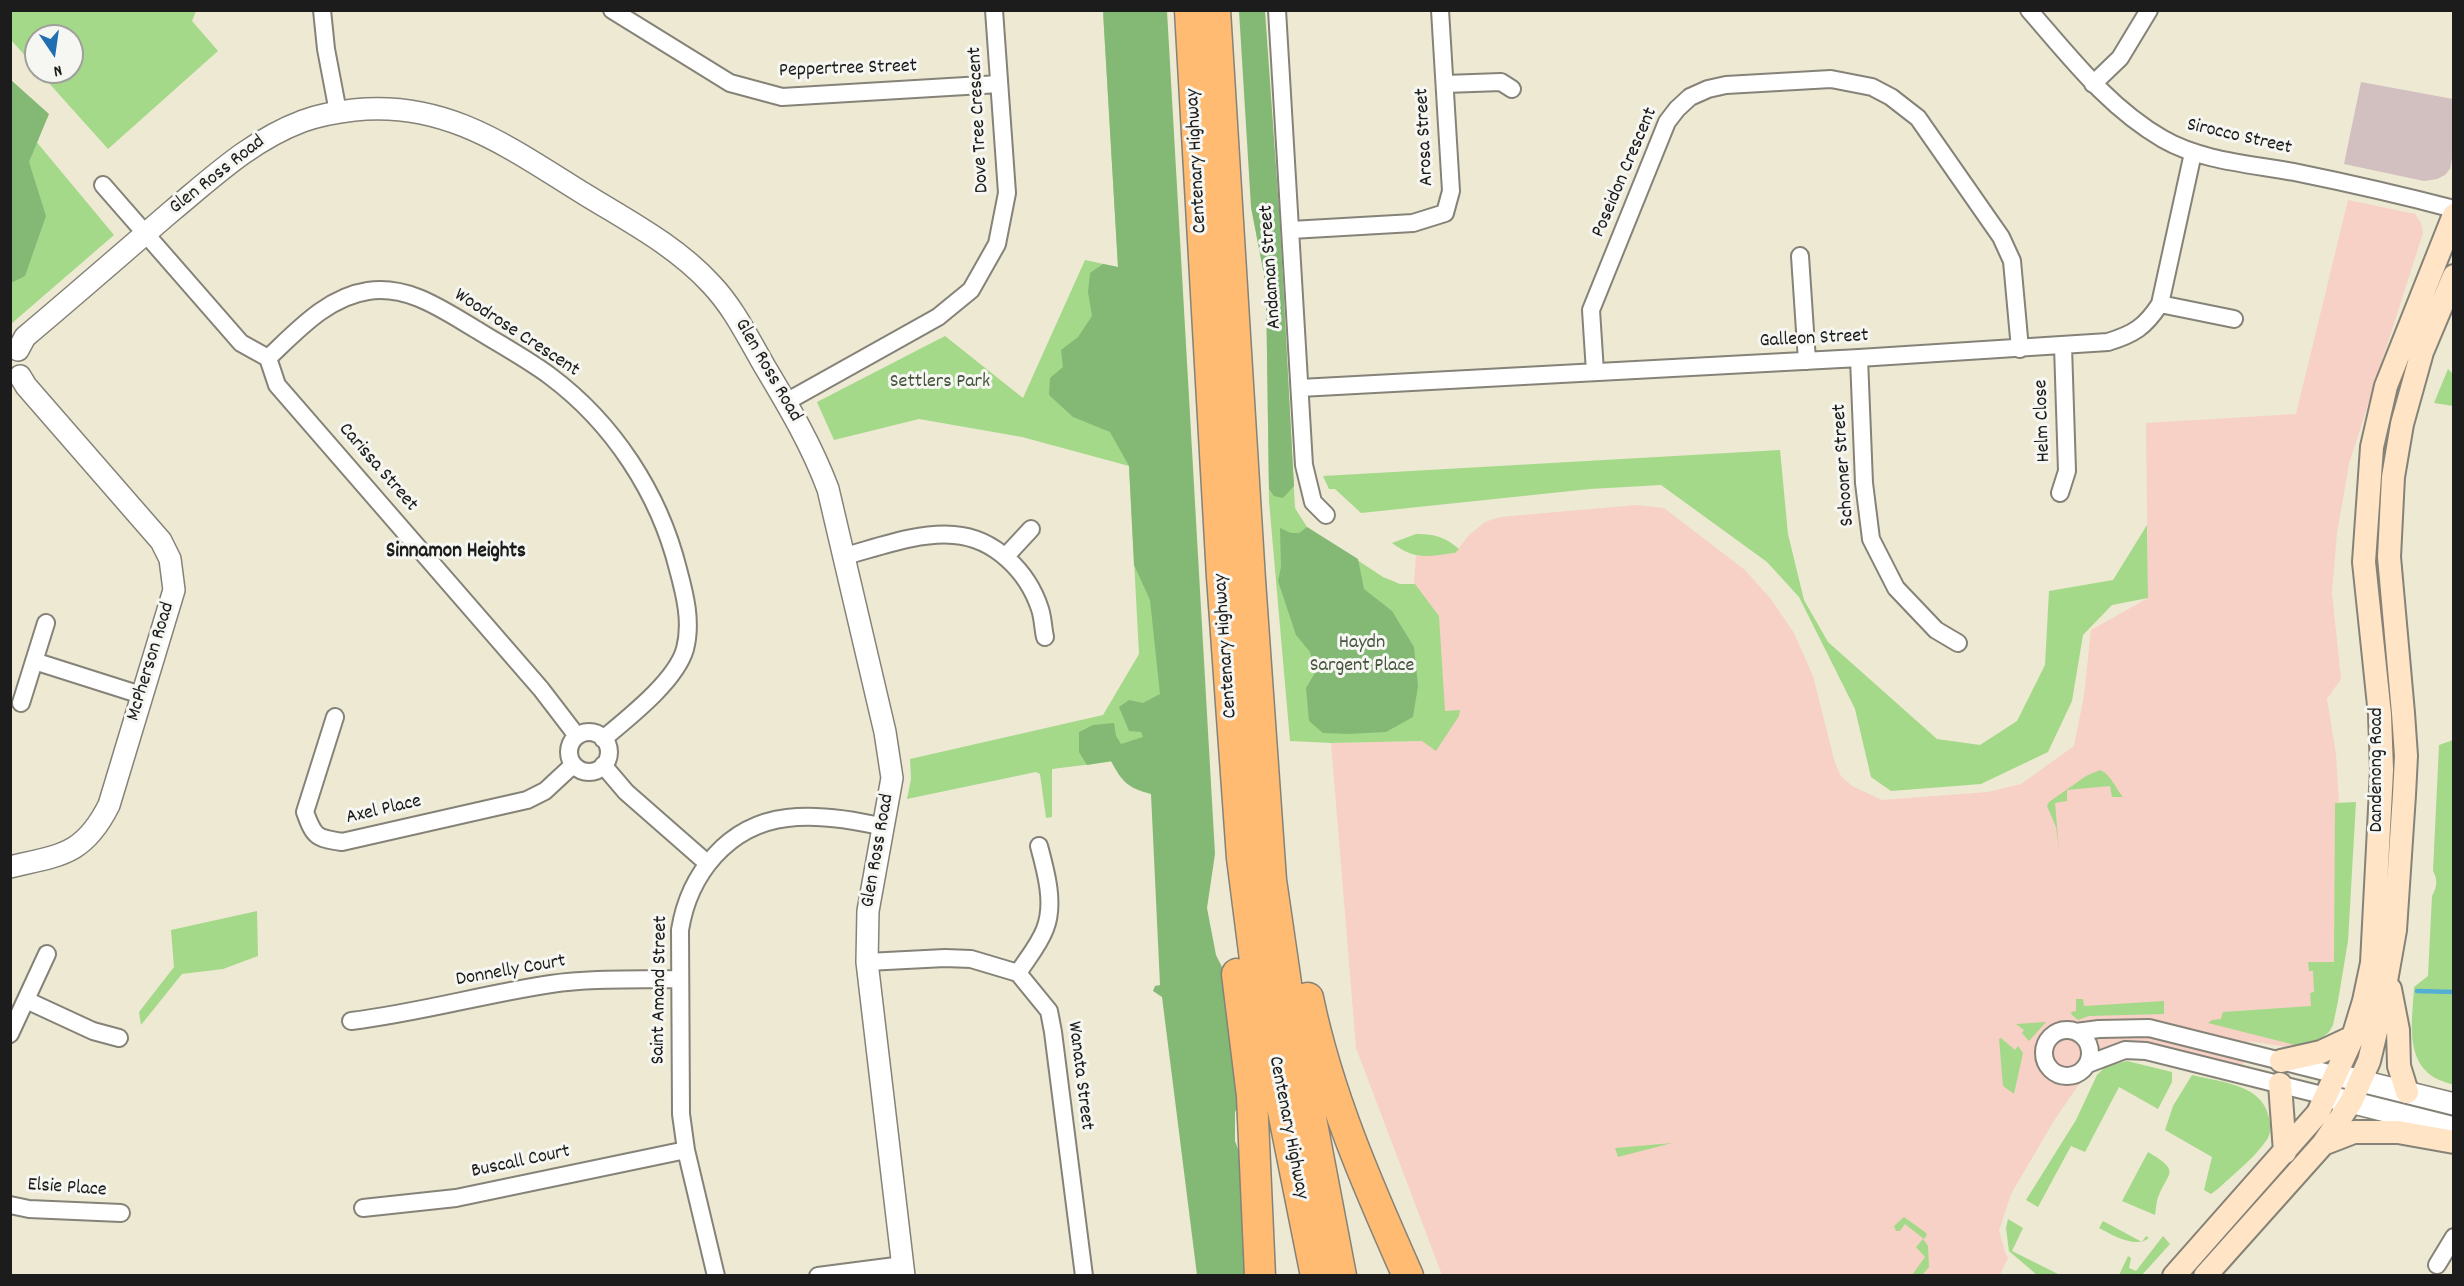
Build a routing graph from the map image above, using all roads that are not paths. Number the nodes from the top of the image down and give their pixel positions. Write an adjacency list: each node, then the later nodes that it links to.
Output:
1 (322, 10): 15 (street)
2 (612, 10): 10 (street, Peppertree Street)
3 (994, 10): 11 (street, Dove Tree Crescent)
4 (1190, 10): 47 (highway, Centenary Highway)
5 (1215, 10): 53 (highway, Centenary Highway)
6 (1277, 10): 20 (street, Andaman Street)
7 (1440, 10): 12 (street, Arosa Street)
8 (2029, 10): 13 (street, Sirocco Street)
9 (2149, 10): 13 (street)
10 (639, 17): 11 (street, Peppertree Street)
11 (999, 84): 35 (street, Dove Tree Crescent)
12 (1444, 84): 14 (street); 20 (street, Arosa Street)
13 (2093, 84): 16 (street, Sirocco Street)
14 (1512, 89)
15 (338, 112): 21 (street, Glen Ross Road); 35 (street, Glen Ross Road)
16 (2193, 153): 18 (street, Sirocco Street); 24 (street, Galleon Street)
17 (103, 185): 21 (street)
18 (2454, 209)
19 (2454, 215): 67 (main road, Dandenong Road)
20 (1291, 230): 34 (street, Andaman Street)
21 (145, 234): 27 (street, Glen Ross Road); 29 (street)
22 (1800, 256): 31 (street)
23 (2454, 276): 61 (main road, Dandenong Road)
24 (2160, 304): 25 (street); 26 (street, Galleon Street)
25 (2234, 319)
26 (2063, 346): 28 (street, Galleon Street); 36 (street, Helm Close)
27 (14, 348): 33 (street)
28 (2020, 349): 30 (street, Galleon Street); 32 (street, Poseidon Crescent)
29 (268, 358): 49 (street, Carissa Street); 50 (street, Woodrose Crescent)
30 (1859, 358): 31 (street, Galleon Street); 43 (street, Schooner Street)
31 (1807, 361): 32 (street, Galleon Street)
32 (1595, 372): 34 (street, Galleon Street)
33 (15, 379): 45 (street, McPherson Road)
34 (1300, 388): 37 (street, Andaman Street)
35 (786, 402): 39 (street, Glen Ross Road)
36 (2060, 494)
37 (1326, 514)
38 (1031, 529): 40 (street)
39 (845, 556): 40 (street); 54 (street, Glen Ross Road)
40 (1006, 556): 42 (street)
41 (46, 623): 44 (street)
42 (1045, 637)
43 (1958, 643)
44 (34, 661): 45 (street); 46 (street)
45 (141, 695): 57 (street, McPherson Road)
46 (21, 703)
47 (1232, 711): 92 (highway); 93 (highway, Centenary Highway)
48 (335, 717): 51 (street, Axel Place)
49 (578, 736): 50 (street); 51 (street)
50 (603, 739): 52 (street)
51 (573, 765): 52 (street)
52 (603, 765): 56 (street)
53 (1264, 797): 94 (highway, Centenary Highway); 95 (highway)
54 (884, 827): 56 (street, Saint Amand Street); 59 (street, Glen Ross Road)
55 (1039, 846): 60 (street)
56 (707, 863): 62 (street, Saint Amand Street)
57 (10, 867)
58 (47, 954): 63 (street)
59 (867, 962): 60 (street); 88 (street, Glen Ross Road)
60 (1018, 973): 91 (street, Wanata Street)
61 (2388, 975): 72 (main road, Dandenong Road); 74 (main road)
62 (680, 979): 64 (street, Donnelly Court); 81 (street, Saint Amand Street)
63 (26, 1000): 66 (street); 68 (street)
64 (351, 1021)
65 (2076, 1032): 69 (street); 70 (street); 70 (street)
66 (10, 1034)
67 (2353, 1037): 69 (main road); 71 (main road, Dandenong Road)
68 (119, 1038)
69 (2281, 1061): 71 (street)
70 (2088, 1064): 73 (street)
71 (2337, 1075): 72 (street); 75 (main road, Dandenong Road)
72 (2362, 1081): 74 (street); 76 (main road, Dandenong Road)
73 (2280, 1084): 75 (street); 82 (main road)
74 (2407, 1092): 77 (street)
75 (2318, 1094): 76 (street); 82 (main road, Dandenong Road)
76 (2351, 1102): 78 (street); 80 (main road, Dandenong Road)
77 (2454, 1104)
78 (2454, 1128)
79 (2454, 1142): 80 (main road)
80 (2323, 1144): 97 (main road, Dandenong Road)
81 (686, 1150): 84 (street, Buscall Court); 89 (street, Saint Amand Street)
82 (2285, 1152): 96 (main road, Dandenong Road)
83 (10, 1205): 85 (street, Elsie Place)
84 (363, 1208)
85 (122, 1213)
86 (2454, 1237): 87 (street)
87 (2437, 1265)
88 (904, 1270): 90 (street)
89 (716, 1275)
90 (818, 1275)
91 (1084, 1275)
92 (1260, 1275)
93 (1316, 1275)
94 (1341, 1275)
95 (1408, 1275)
96 (2174, 1275)
97 (2205, 1275)

